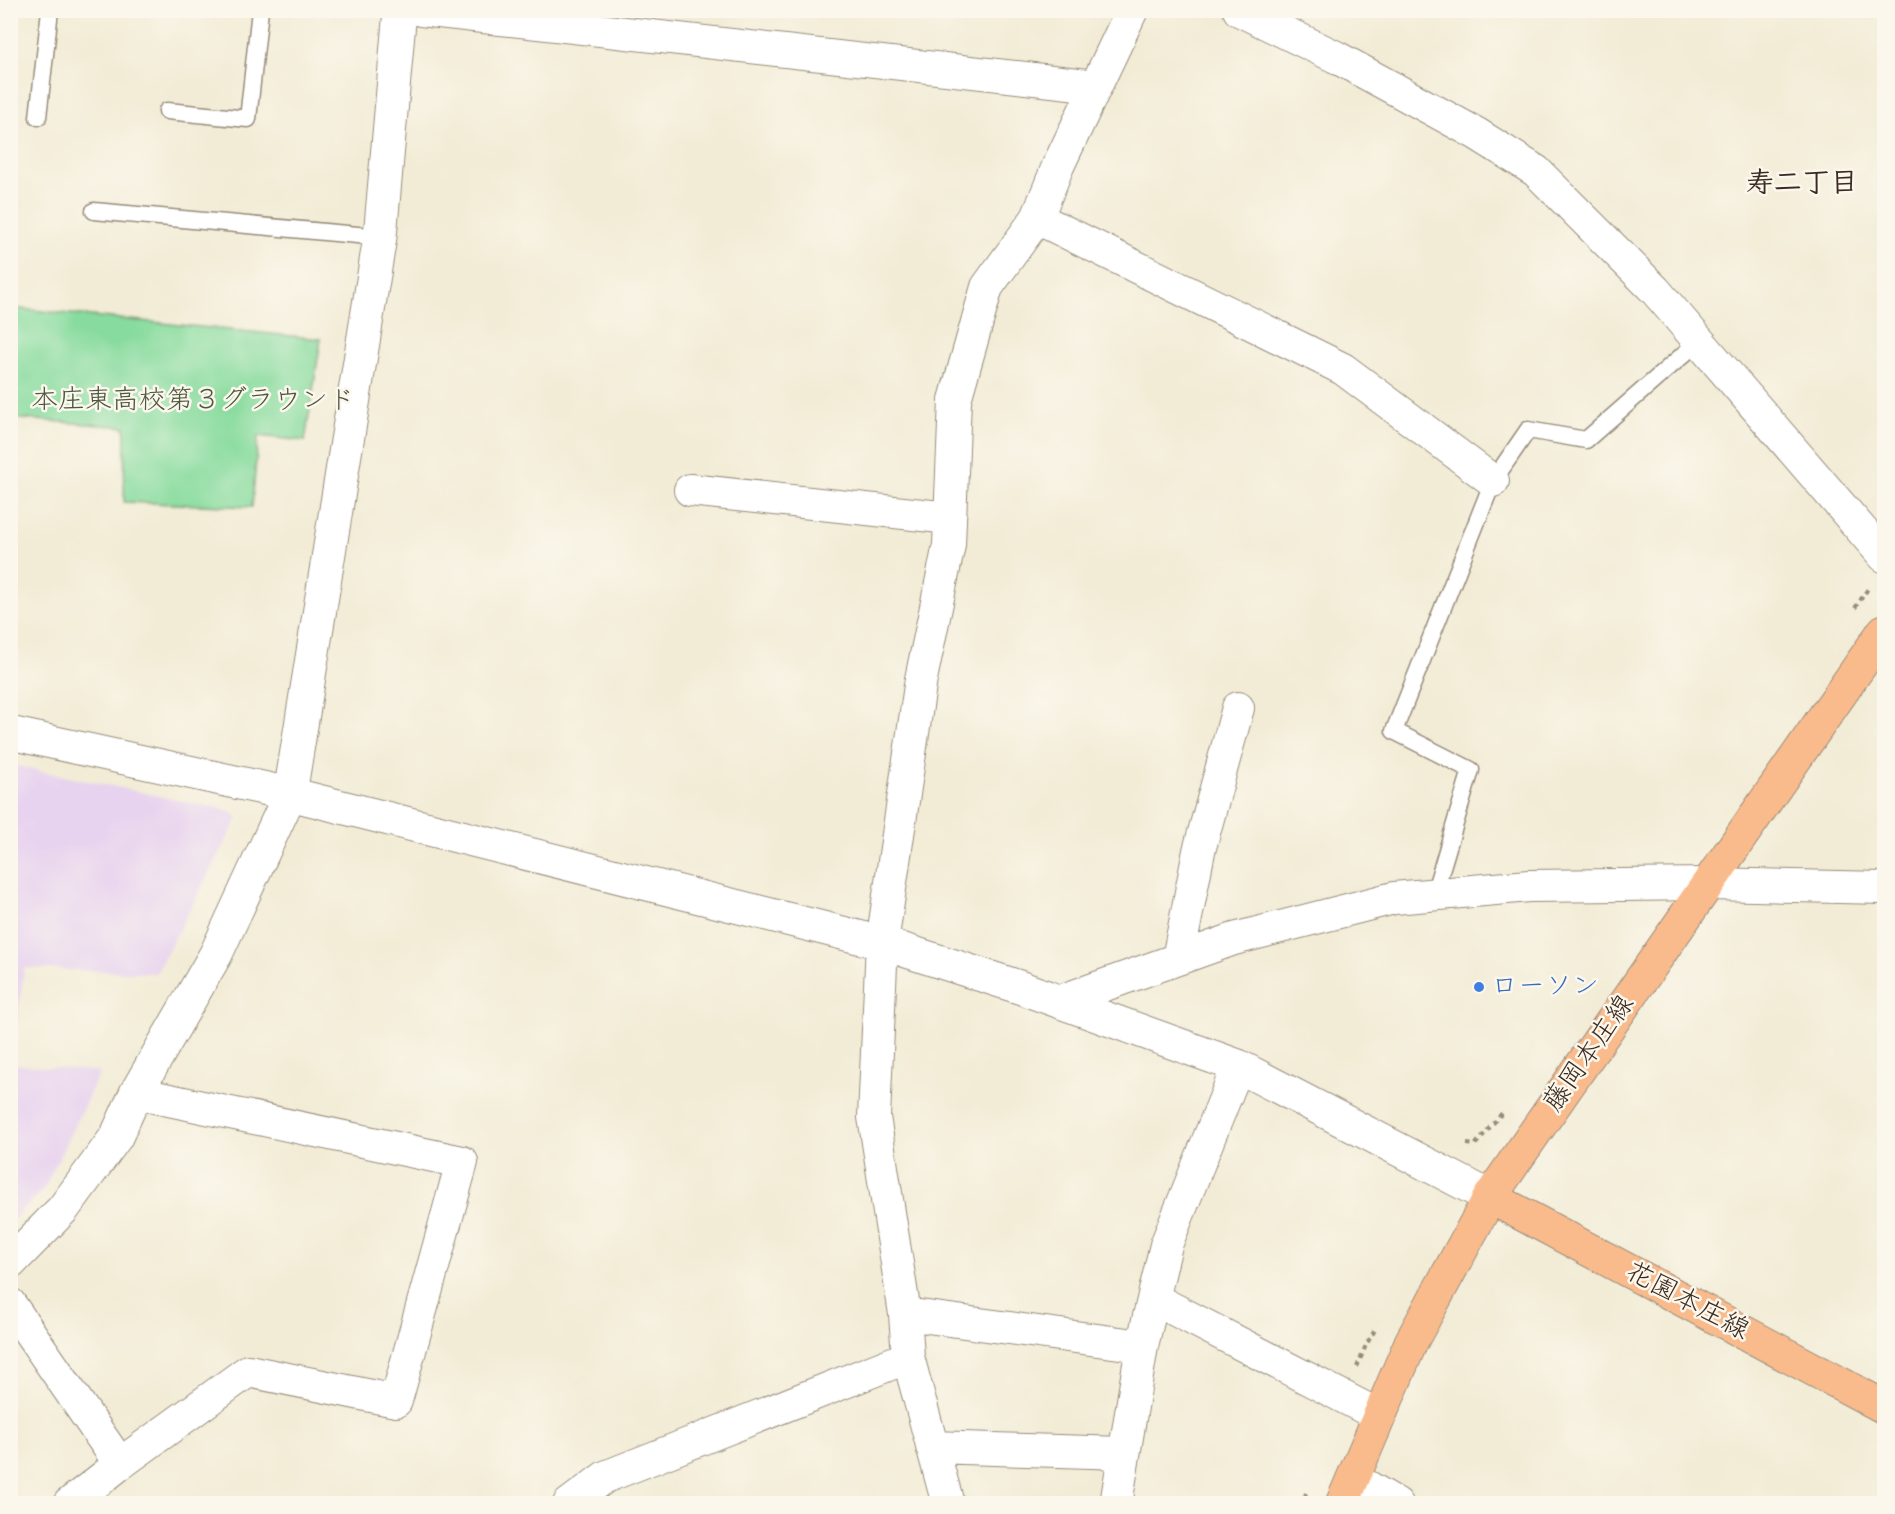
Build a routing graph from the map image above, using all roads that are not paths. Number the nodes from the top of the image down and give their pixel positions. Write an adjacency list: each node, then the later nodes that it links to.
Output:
1 (50, 10): 9 (lane)
2 (260, 10): 8 (lane)
3 (400, 10): 12 (street)
4 (421, 10): 7 (street)
5 (1132, 10): 7 (street)
6 (1239, 10): 13 (street)
7 (1096, 86): 11 (street)
8 (167, 111)
9 (38, 117)
10 (94, 211): 12 (lane)
11 (1037, 218): 14 (street); 16 (street)
12 (380, 237): 21 (street)
13 (1699, 341): 14 (lane); 17 (street)
14 (1493, 480): 24 (lane)
15 (690, 490): 16 (street)
16 (950, 518): 25 (street)
17 (1884, 556)
18 (1884, 631): 22 (main road, 藤岡本庄線)
19 (1238, 708): 26 (street)
20 (10, 733): 21 (street)
21 (290, 794): 25 (street); 29 (street)
22 (1709, 884): 23 (street); 24 (street); 30 (main road, 藤岡本庄線)
23 (1884, 888)
24 (1434, 894): 26 (street)
25 (882, 943): 27 (street); 34 (street)
26 (1178, 959): 27 (street)
27 (1060, 1001): 28 (street)
28 (1238, 1066): 30 (street); 32 (street)
29 (136, 1093): 31 (street); 41 (street)
30 (1490, 1197): 37 (main road, 花園本庄線); 38 (main road, 藤岡本庄線)
31 (10, 1263)
32 (1154, 1299): 35 (street); 38 (street)
33 (10, 1304): 41 (street)
34 (904, 1314): 35 (street); 36 (street)
35 (1142, 1346): 40 (street)
36 (908, 1357): 39 (street); 44 (street)
37 (1884, 1407)
38 (1378, 1415): 42 (main road, 藤岡本庄線)
39 (932, 1447): 40 (street); 45 (street)
40 (1124, 1453): 46 (street)
41 (120, 1464): 43 (street)
42 (1348, 1491): 47 (street)
43 (69, 1503)
44 (568, 1503)
45 (948, 1503)
46 (1116, 1503)
47 (1397, 1503)

